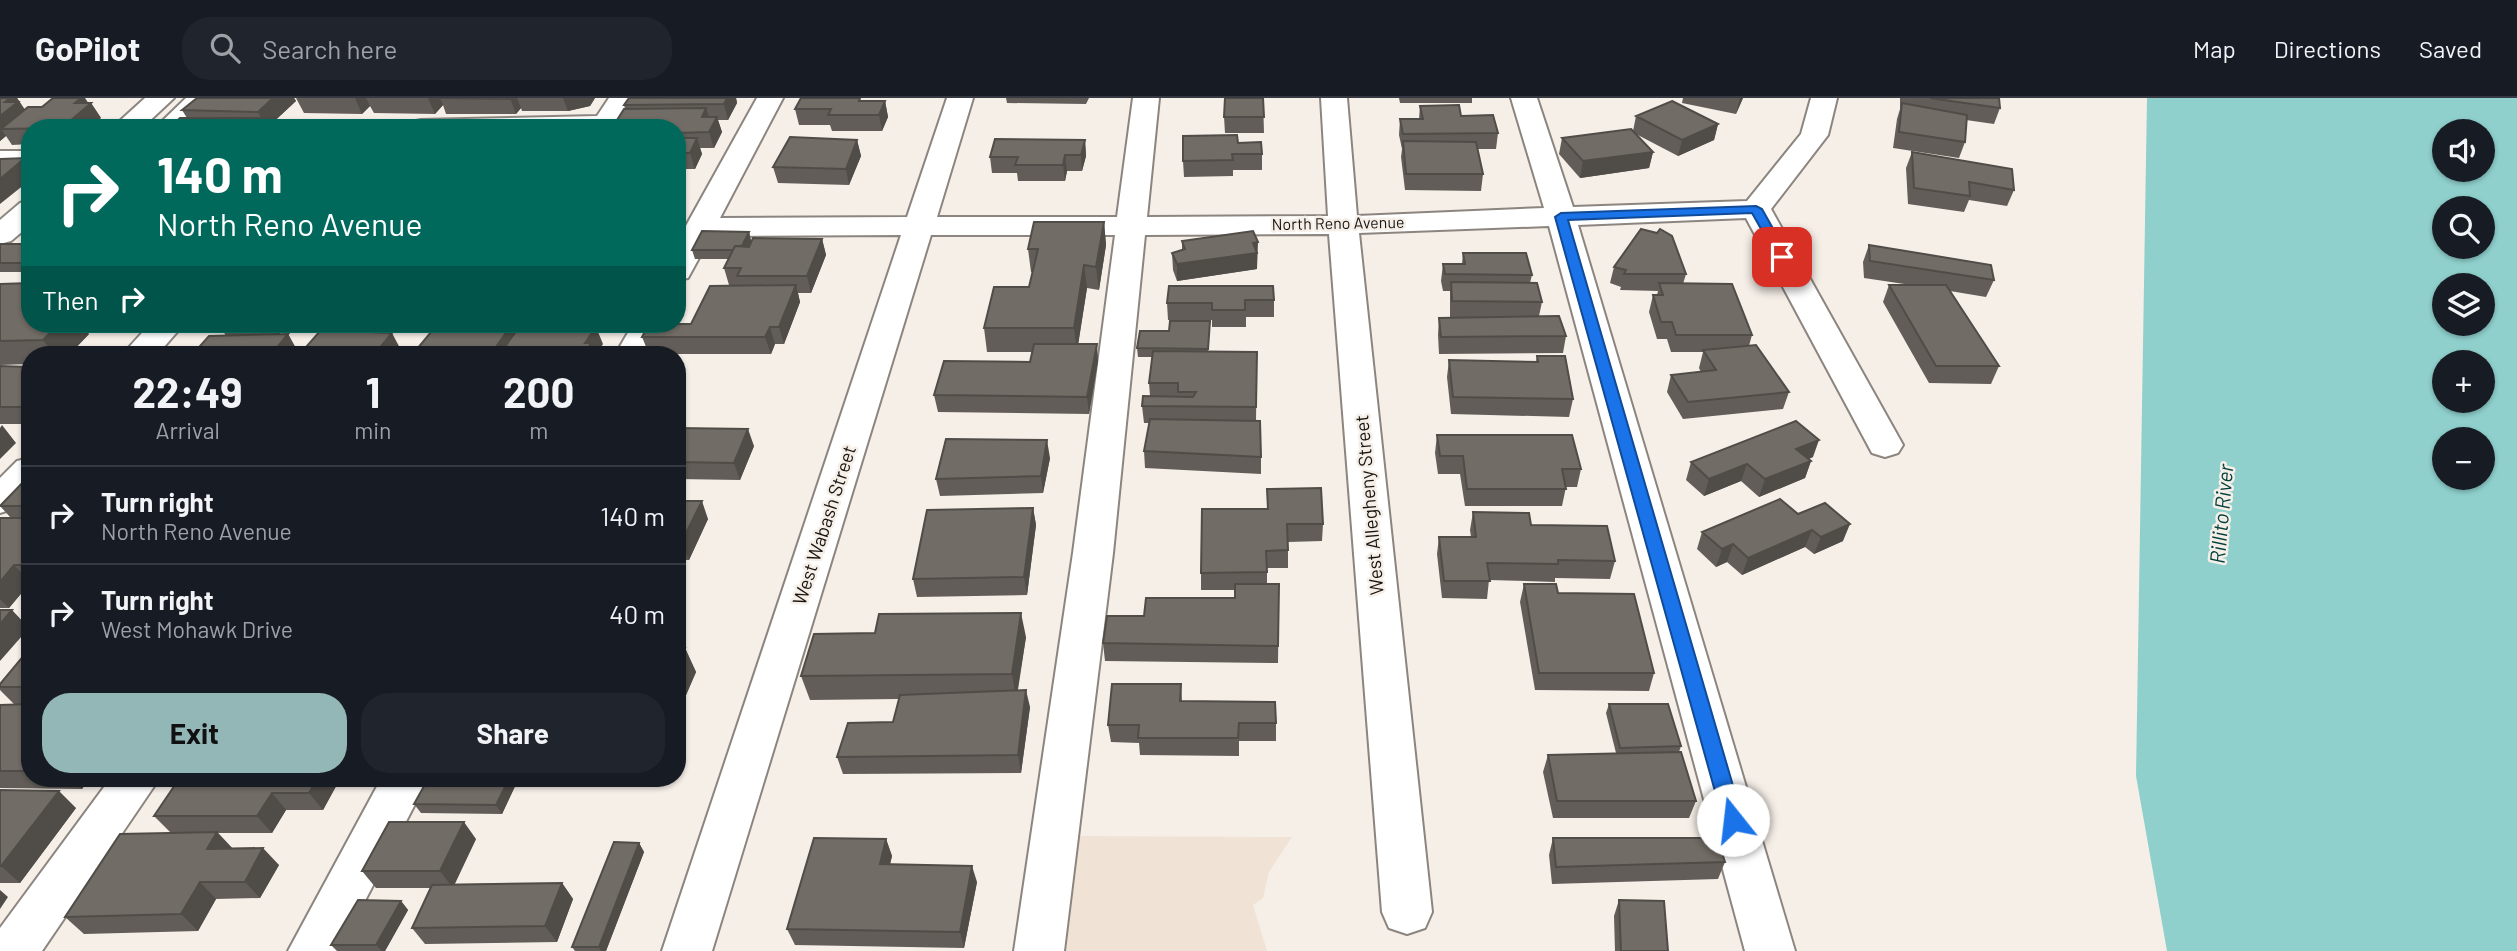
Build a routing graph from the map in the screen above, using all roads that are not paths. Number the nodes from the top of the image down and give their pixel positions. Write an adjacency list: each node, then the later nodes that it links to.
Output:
1 (161, 98): 10 (street)
2 (202, 98): 11 (street)
3 (622, 98): 12 (street)
4 (770, 98): 21 (street)
5 (960, 98): 18 (street, West Wabash Street)
6 (1146, 98): 19 (street)
7 (1334, 98): 20 (street, West Allegheny Street)
8 (1524, 98): 17 (street)
9 (1824, 98): 15 (street)
10 (136, 119)
11 (178, 119)
12 (608, 119)
13 (0, 159): 14 (street)
14 (21, 159)
15 (1756, 209): 17 (street, North Reno Avenue); 28 (street)
16 (21, 216): 22 (street)
17 (1561, 217): 20 (street, North Reno Avenue); 38 (street)
18 (920, 225): 19 (street, North Reno Avenue); 21 (street, North Reno Avenue); 36 (street, West Wabash Street)
19 (1131, 225): 20 (street, North Reno Avenue); 37 (street)
20 (1343, 225): 33 (street, West Allegheny Street)
21 (701, 227): 25 (street)
22 (0, 234)
23 (0, 240): 24 (street)
24 (21, 240)
25 (686, 254)
26 (160, 333): 27 (street)
27 (147, 346)
28 (1885, 445)
29 (21, 479): 30 (street)
30 (0, 500)
31 (130, 787): 34 (street)
32 (401, 787): 35 (street)
33 (1407, 912)
34 (13, 951)
35 (313, 951)
36 (687, 951)
37 (1039, 951)
38 (1770, 951)

